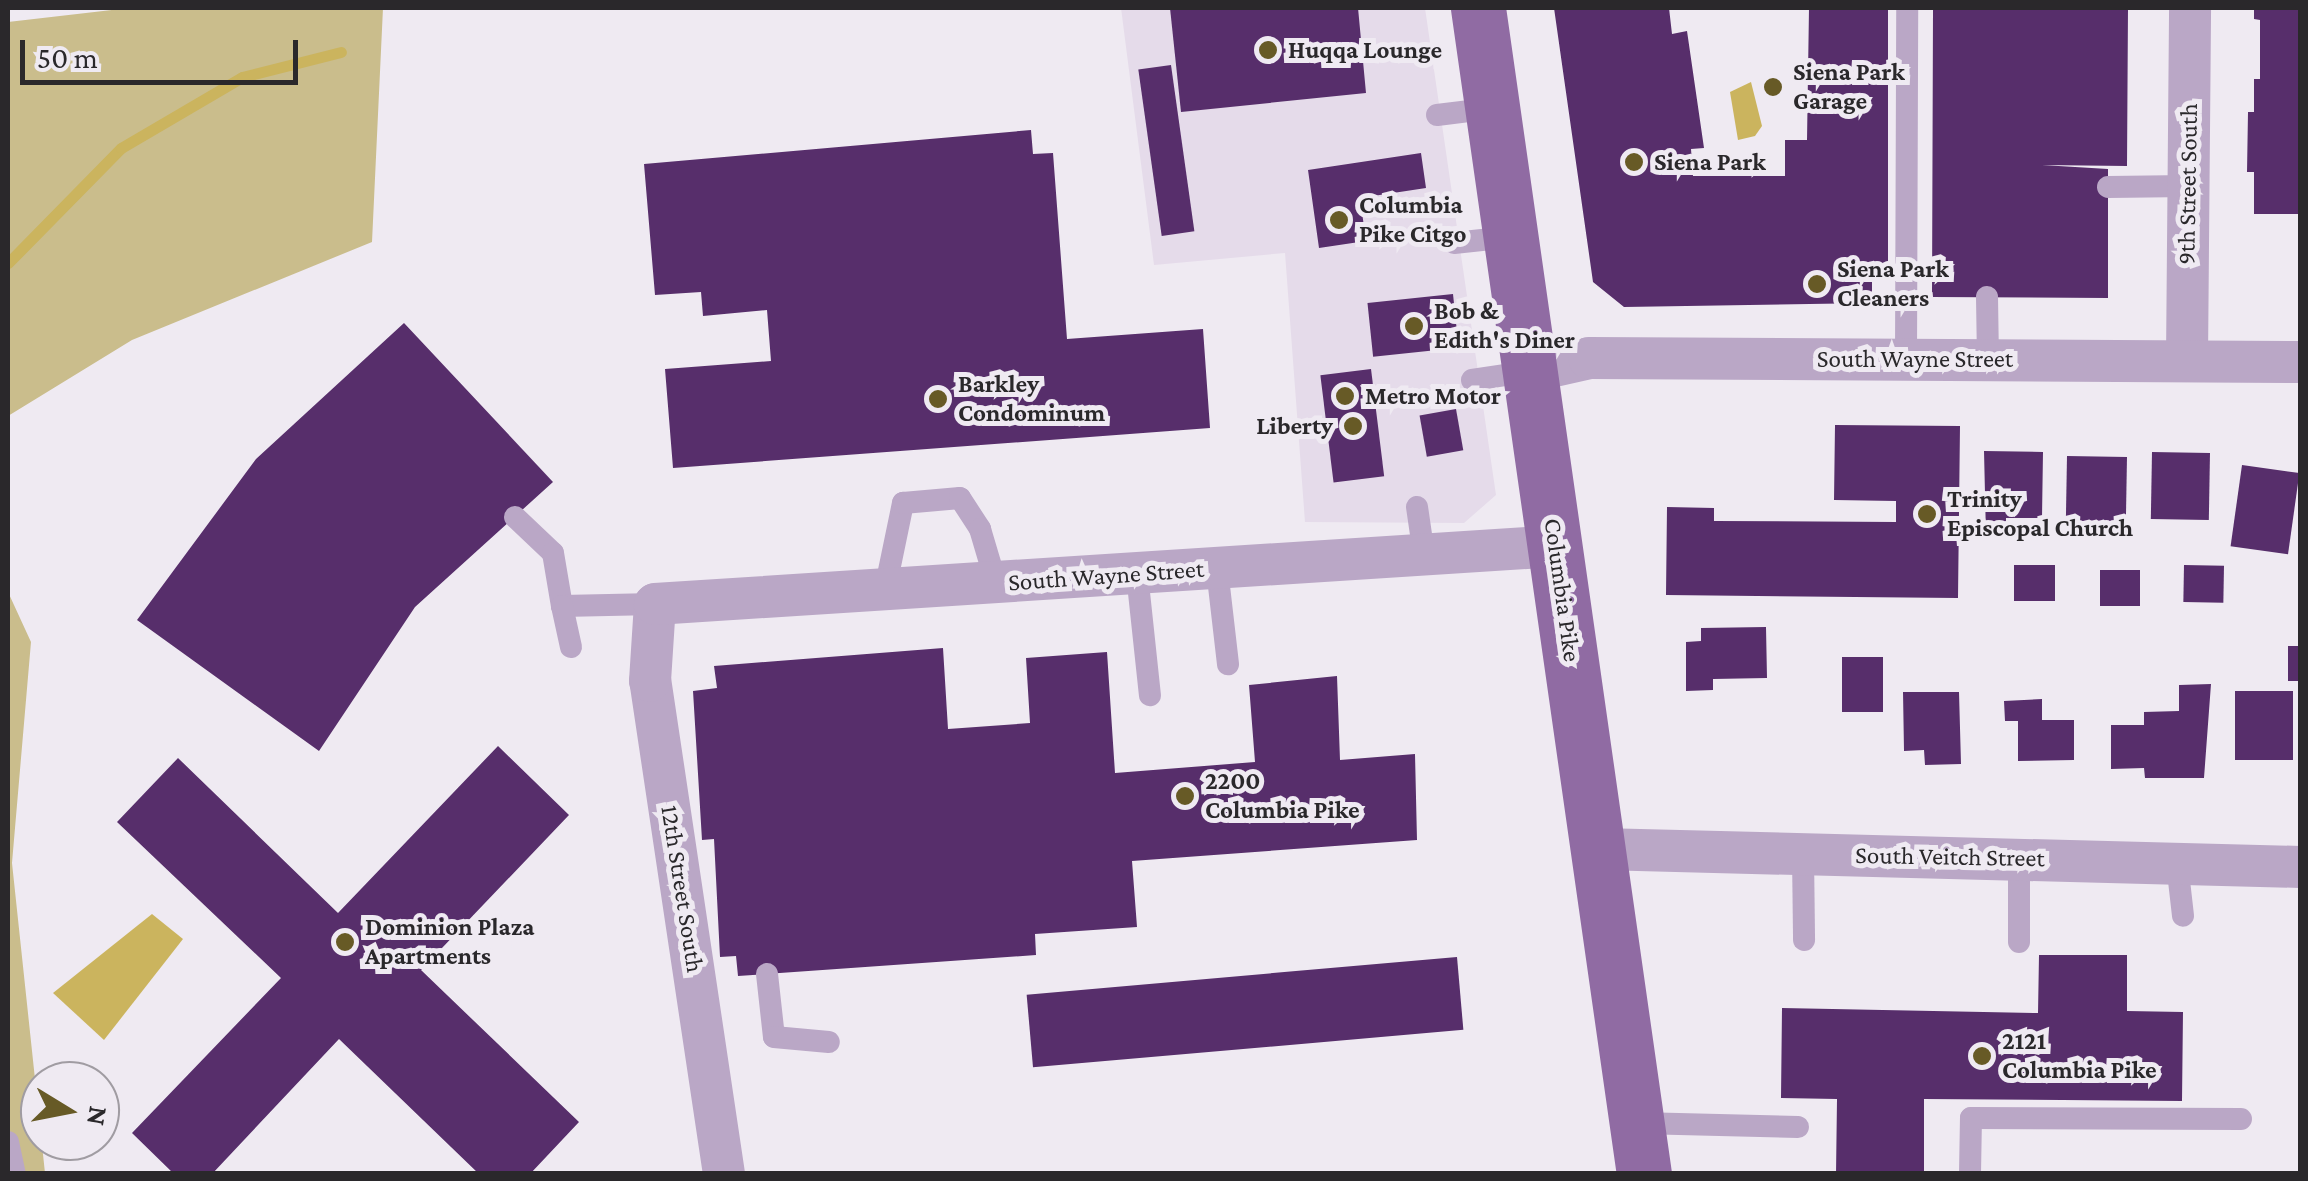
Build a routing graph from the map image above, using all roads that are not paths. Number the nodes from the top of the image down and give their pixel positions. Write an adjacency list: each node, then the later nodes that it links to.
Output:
1 (1478, 8): 4 (main road, Columbia Pike)
2 (1907, 8): 11 (lane)
3 (2190, 8): 7 (street, 9th Street South)
4 (1494, 108): 5 (lane); 8 (main road, Columbia Pike)
5 (1437, 115)
6 (2108, 186): 7 (lane)
7 (2188, 186): 13 (street, 9th Street South)
8 (1512, 237): 9 (lane); 15 (main road, Columbia Pike)
9 (1454, 244)
10 (1987, 297): 12 (lane)
11 (1906, 359): 12 (street, South Wayne Street); 15 (street, South Wayne Street)
12 (1988, 360): 13 (street, South Wayne Street)
13 (2187, 360): 14 (street, South Wayne Street)
14 (2300, 362)
15 (1532, 371): 16 (lane); 19 (main road, Columbia Pike)
16 (1472, 380)
17 (1417, 508): 20 (lane)
18 (515, 517): 26 (lane)
19 (1556, 546): 20 (street, South Wayne Street); 30 (main road, Columbia Pike)
20 (1424, 555): 21 (street, South Wayne Street)
21 (1216, 569): 22 (street, South Wayne Street); 28 (lane)
22 (1137, 574): 23 (street, South Wayne Street); 29 (lane)
23 (996, 583): 24 (street, South Wayne Street); 24 (lane)
24 (885, 590): 25 (street, South Wayne Street)
25 (655, 604): 26 (lane); 45 (street, 12th Street South)
26 (562, 606): 27 (lane)
27 (571, 647)
28 (1228, 664)
29 (1150, 695)
30 (1600, 848): 31 (street, South Veitch Street); 43 (main road, Columbia Pike)
31 (1804, 854): 32 (street, South Veitch Street); 36 (lane)
32 (2019, 858): 33 (street, South Veitch Street); 37 (lane)
33 (2177, 863): 34 (street, South Veitch Street); 35 (lane)
34 (2298, 875)
35 (2183, 916)
36 (1804, 940)
37 (2020, 942)
38 (767, 974): 39 (lane)
39 (829, 1042)
40 (2240, 1119): 46 (lane)
41 (1798, 1127): 43 (lane)
42 (8, 1142): 44 (lane)
43 (1641, 1148)
44 (14, 1174)
45 (724, 1174)
46 (1970, 1174)

